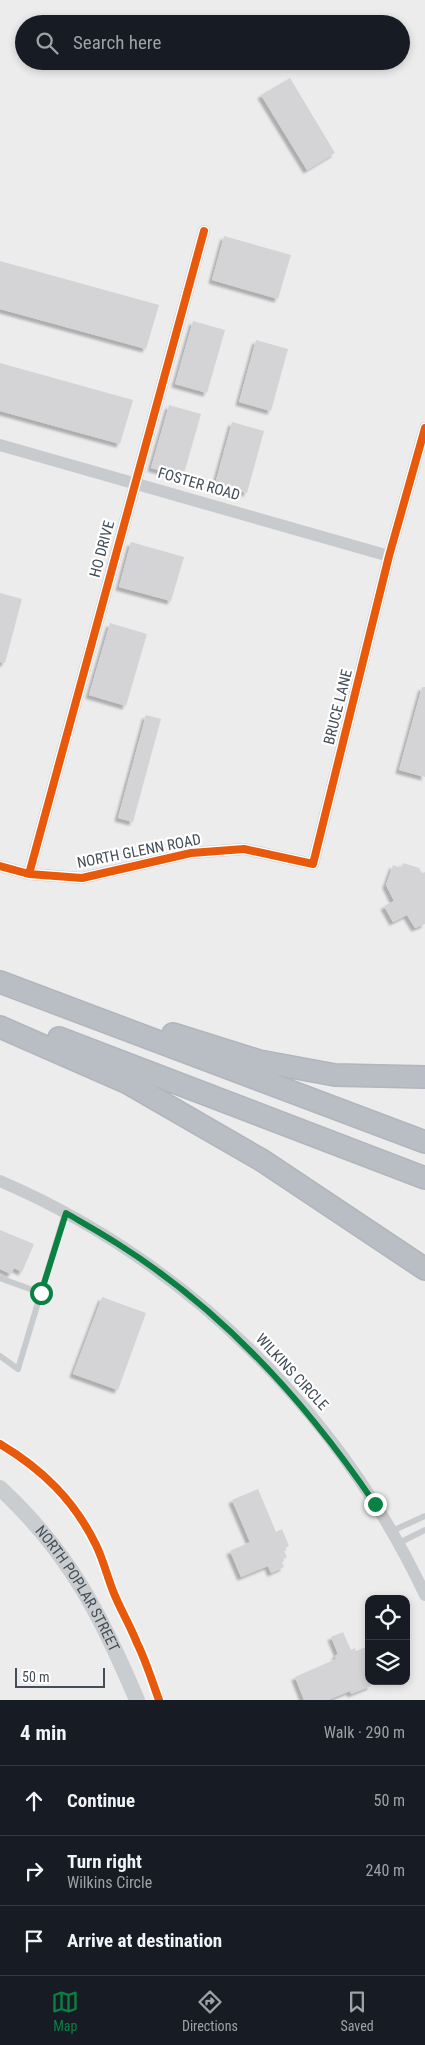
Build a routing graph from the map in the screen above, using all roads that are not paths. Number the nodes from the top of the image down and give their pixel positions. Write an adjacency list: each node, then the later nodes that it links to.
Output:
1 (204, 231): 4 (street, HO DRIVE)
2 (425, 428): 5 (street, BRUCE LANE)
3 (0, 445): 4 (street, FOSTER ROAD)
4 (134, 482): 5 (street, FOSTER ROAD); 8 (street, HO DRIVE)
5 (389, 556): 6 (street, BRUCE LANE)
6 (313, 864): 8 (street, NORTH GLENN ROAD)
7 (0, 866): 8 (street, NORTH GLENN ROAD)
8 (29, 874)
9 (0, 978): 13 (highway)
10 (0, 982): 14 (highway)
11 (0, 1017): 15 (highway)
12 (0, 1027): 18 (highway)
13 (425, 1077)
14 (425, 1142)
15 (425, 1178)
16 (0, 1181): 17 (street, WILKINS CIRCLE)
17 (66, 1213): 20 (lane); 25 (street, WILKINS CIRCLE)
18 (425, 1269)
19 (0, 1278): 20 (lane)
20 (41, 1293): 21 (lane)
21 (0, 1356)
22 (0, 1488): 28 (main road, NORTH POPLAR STREET)
23 (425, 1516): 25 (lane)
24 (425, 1530): 26 (lane)
25 (392, 1531): 26 (street, WILKINS CIRCLE)
26 (399, 1543): 27 (street, WILKINS CIRCLE)
27 (425, 1594)
28 (137, 1700)

